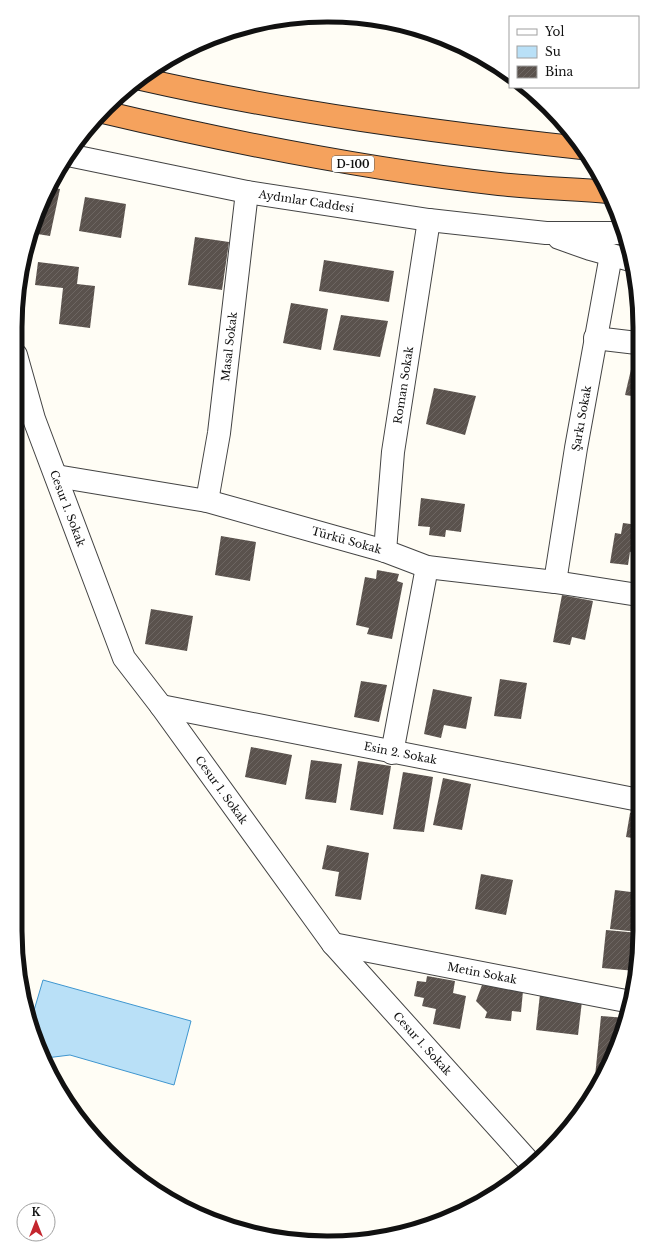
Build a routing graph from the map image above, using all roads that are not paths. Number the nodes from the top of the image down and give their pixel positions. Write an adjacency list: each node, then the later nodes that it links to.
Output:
1 (148, 80): 3 (highway)
2 (109, 113): 5 (highway, D-100)
3 (574, 147)
4 (74, 156): 6 (street, Aydınlar Caddesi)
5 (601, 191)
6 (246, 192): 7 (street, Aydınlar Caddesi); 15 (street, Masal Sokak)
7 (429, 220): 8 (street, Aydınlar Caddesi); 16 (street, Roman Sokak)
8 (546, 233): 9 (street); 10 (street)
9 (618, 233)
10 (620, 257): 11 (street, Şarkı Sokak)
11 (595, 338): 12 (street); 18 (street, Şarkı Sokak)
12 (633, 343)
13 (22, 377): 14 (street, Cesur 1. Sokak)
14 (56, 476): 15 (street, Türkü Sokak); 20 (street, Cesur 1. Sokak)
15 (207, 501): 16 (street, Türkü Sokak)
16 (385, 551): 17 (street, Türkü Sokak)
17 (427, 567): 18 (street, Türkü Sokak); 21 (street)
18 (555, 582): 19 (street, Türkü Sokak)
19 (633, 594)
20 (162, 706): 21 (street, Esin 2. Sokak); 23 (street, Cesur 1. Sokak)
21 (392, 753): 22 (street, Esin 2. Sokak)
22 (633, 799)
23 (333, 944): 24 (street, Metin Sokak); 25 (street, Cesur 1. Sokak)
24 (625, 1001)
25 (530, 1159)

